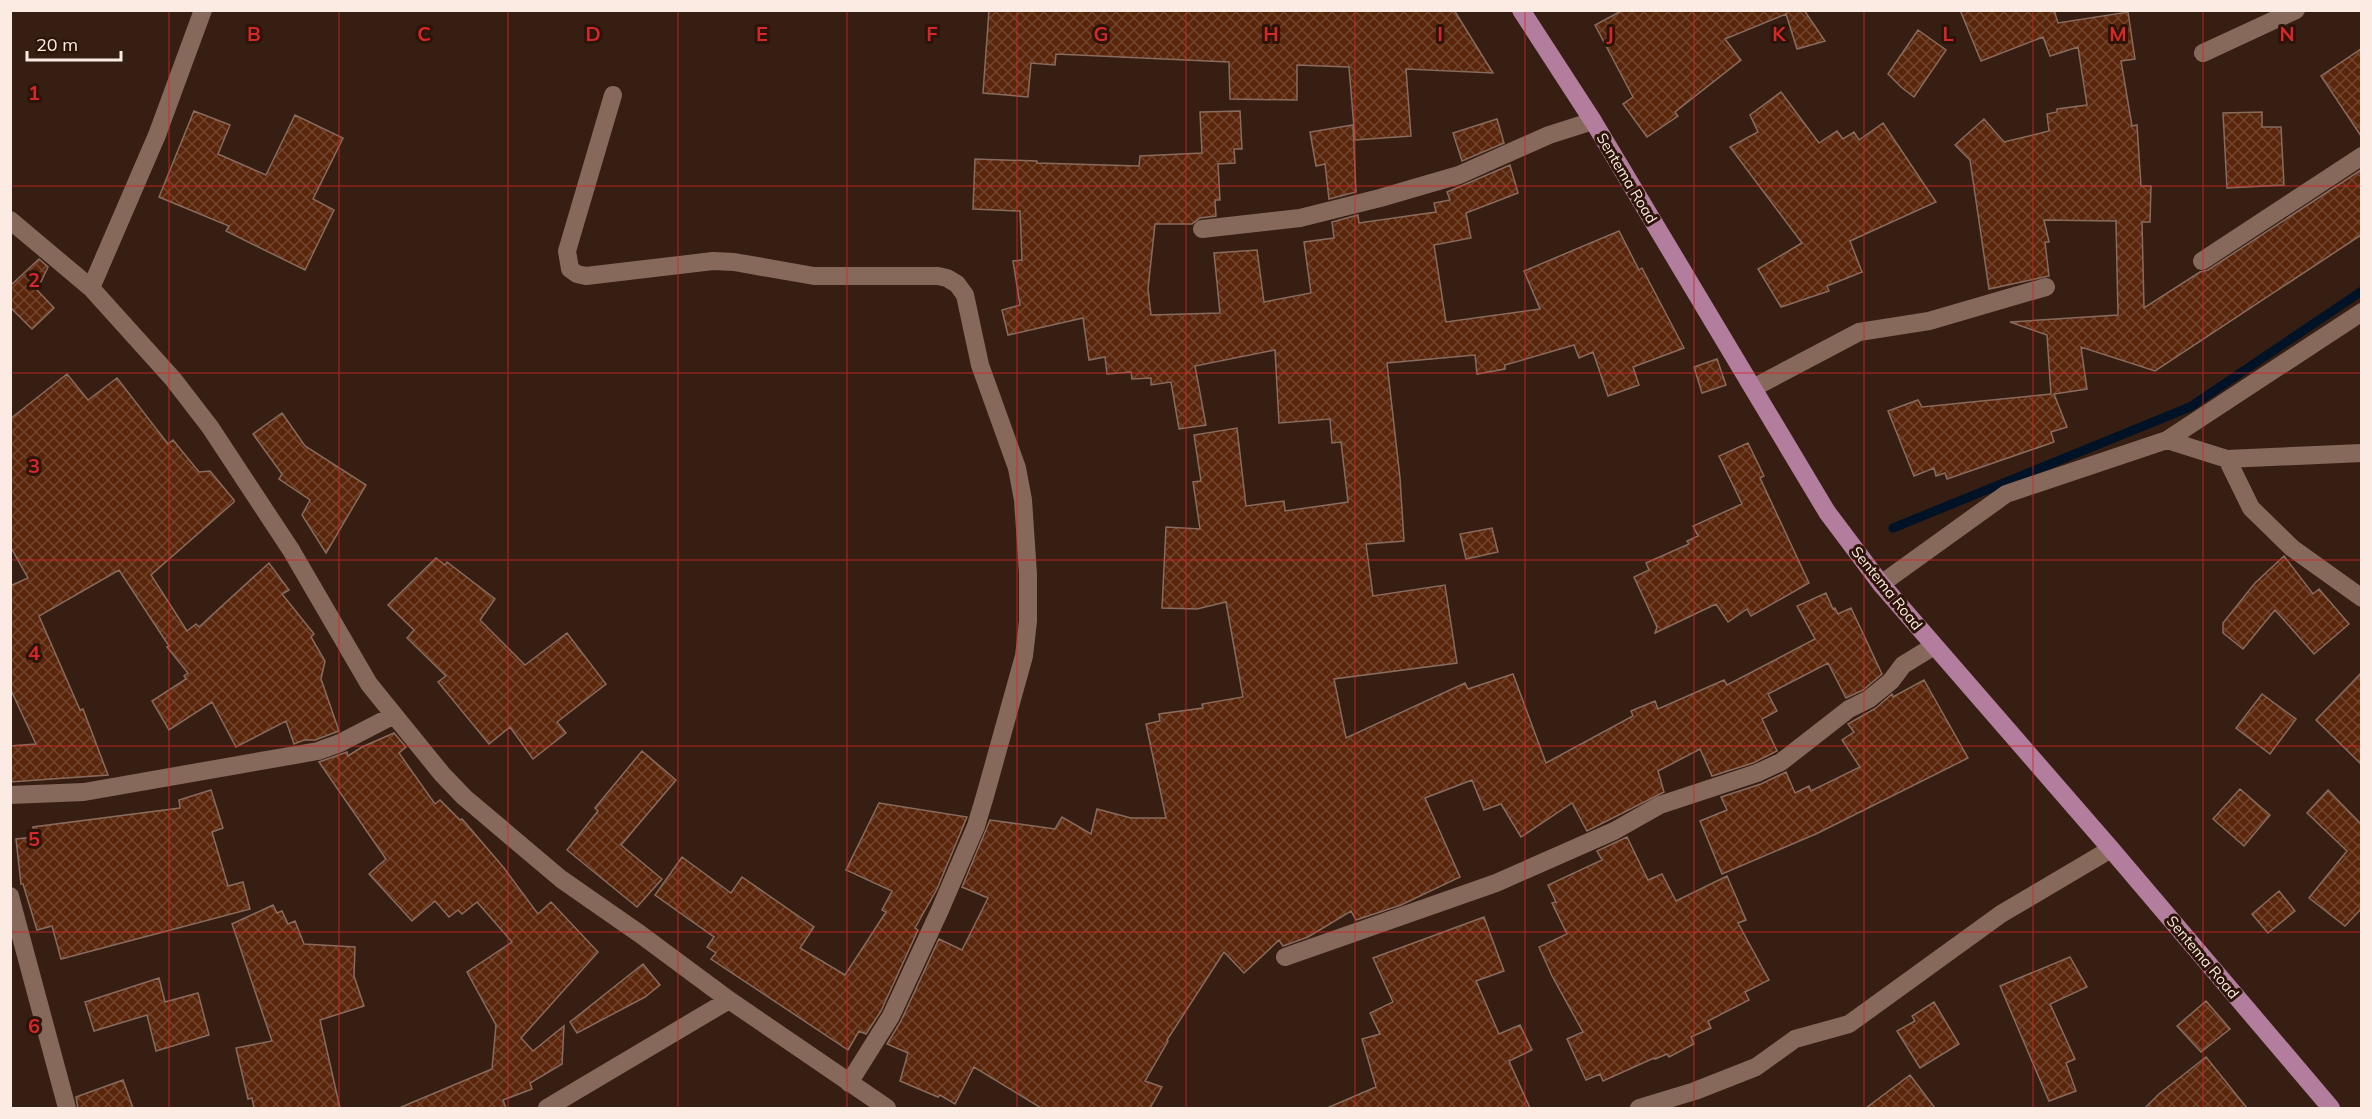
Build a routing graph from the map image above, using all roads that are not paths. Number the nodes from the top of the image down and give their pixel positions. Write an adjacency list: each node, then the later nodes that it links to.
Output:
1 (204, 10): 12 (street)
2 (1521, 10): 6 (main road, Sentema Road)
3 (2296, 10): 4 (street)
4 (2202, 53)
5 (613, 95): 27 (street)
6 (1593, 121): 9 (street); 14 (main road, Sentema Road)
7 (2361, 156): 10 (street)
8 (10, 220): 12 (street)
9 (1202, 229)
10 (2202, 261)
11 (2046, 287): 14 (street)
12 (91, 288): 21 (street)
13 (2361, 312): 15 (street)
14 (1753, 388): 18 (main road, Sentema Road)
15 (2167, 440): 17 (street); 18 (street)
16 (2361, 453): 17 (street)
17 (2227, 459): 19 (street)
18 (1881, 584): 20 (main road, Sentema Road)
19 (2361, 598)
20 (1934, 646): 23 (main road, Sentema Road); 25 (street)
21 (394, 715): 22 (street); 26 (street)
22 (10, 795)
23 (2111, 849): 31 (street); 32 (main road, Sentema Road)
24 (10, 897): 28 (street)
25 (1285, 957)
26 (729, 1000): 27 (street); 29 (street)
27 (849, 1083): 30 (street)
28 (67, 1108)
29 (547, 1108)
30 (887, 1108)
31 (1640, 1108)
32 (2331, 1108)

